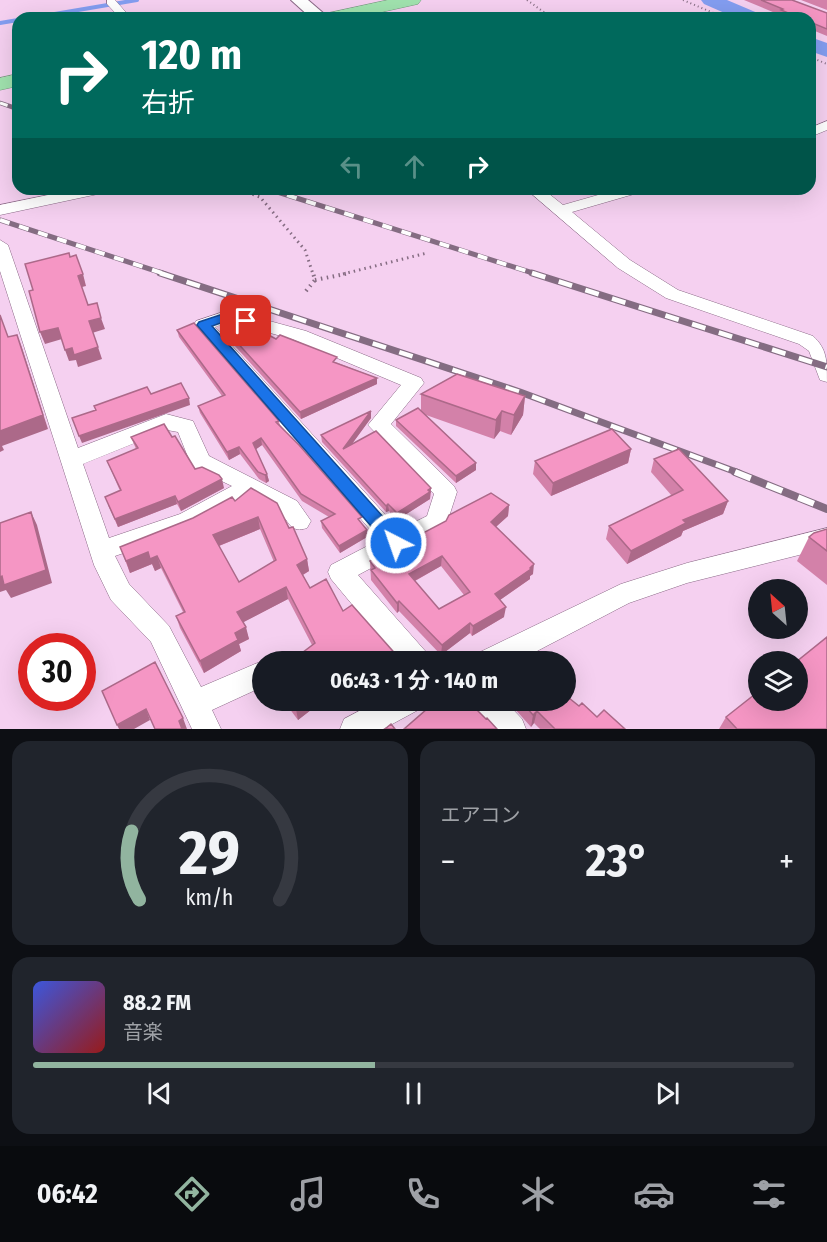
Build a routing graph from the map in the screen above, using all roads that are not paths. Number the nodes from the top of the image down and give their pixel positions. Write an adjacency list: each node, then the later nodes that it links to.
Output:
1 (124, 0): 4 (street)
2 (299, 0): 5 (street)
3 (412, 0): 6 (highway)
4 (120, 12)
5 (314, 12)
6 (357, 12)
7 (70, 195): 10 (street)
8 (541, 195): 11 (street)
9 (615, 195): 11 (street)
10 (0, 210)
11 (559, 211): 14 (street)
12 (0, 245): 13 (street)
13 (9, 305): 15 (street)
14 (827, 375)
15 (70, 460): 16 (street); 20 (street)
16 (252, 486): 17 (street); 20 (street)
17 (299, 521)
18 (827, 538): 22 (street)
19 (396, 543): 19 (street); 21 (street)
20 (101, 551): 24 (street)
21 (408, 651)
22 (511, 651)
23 (252, 678): 24 (street)
24 (194, 704): 27 (street)
25 (389, 711): 28 (street)
26 (495, 711): 29 (street)
27 (207, 729)
28 (354, 729)
29 (512, 729)

